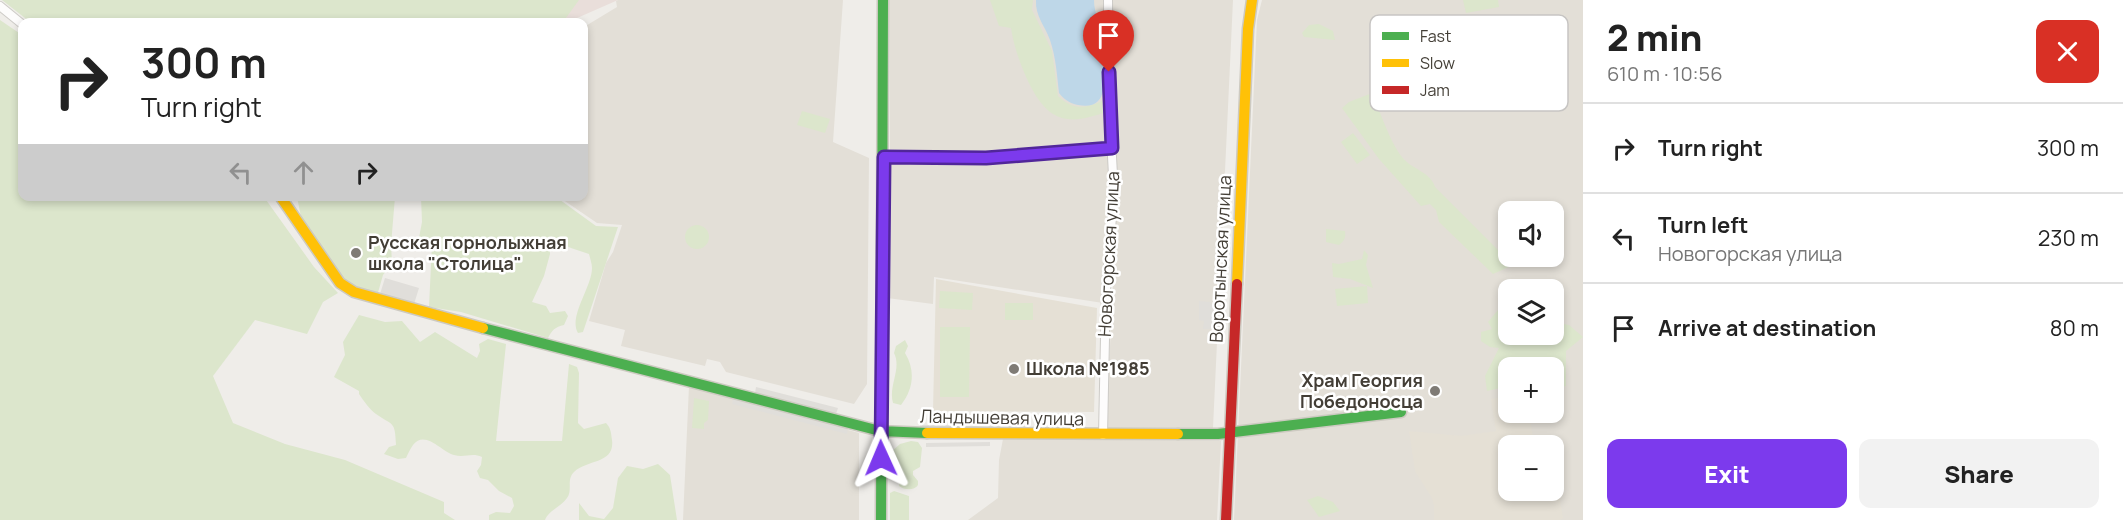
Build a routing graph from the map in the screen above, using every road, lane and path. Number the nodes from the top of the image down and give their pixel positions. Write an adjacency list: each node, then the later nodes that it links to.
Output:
1 (883, 0): 7 (street)
2 (1108, 0): 6 (street, Новогорская улица)
3 (1252, 0): 11 (street, Воротынская улица)
4 (0, 6): 5 (street)
5 (18, 21)
6 (1112, 148): 7 (street); 12 (street, Новогорская улица)
7 (884, 157): 10 (street)
8 (283, 201): 10 (street, Ландышевая улица)
9 (1401, 412): 11 (street, Ландышевая улица)
10 (880, 431): 12 (street, Ландышевая улица); 13 (street)
11 (1230, 433): 12 (street, Ландышевая улица); 14 (street, Воротынская улица)
12 (1103, 435)
13 (881, 520)
14 (1226, 520)

